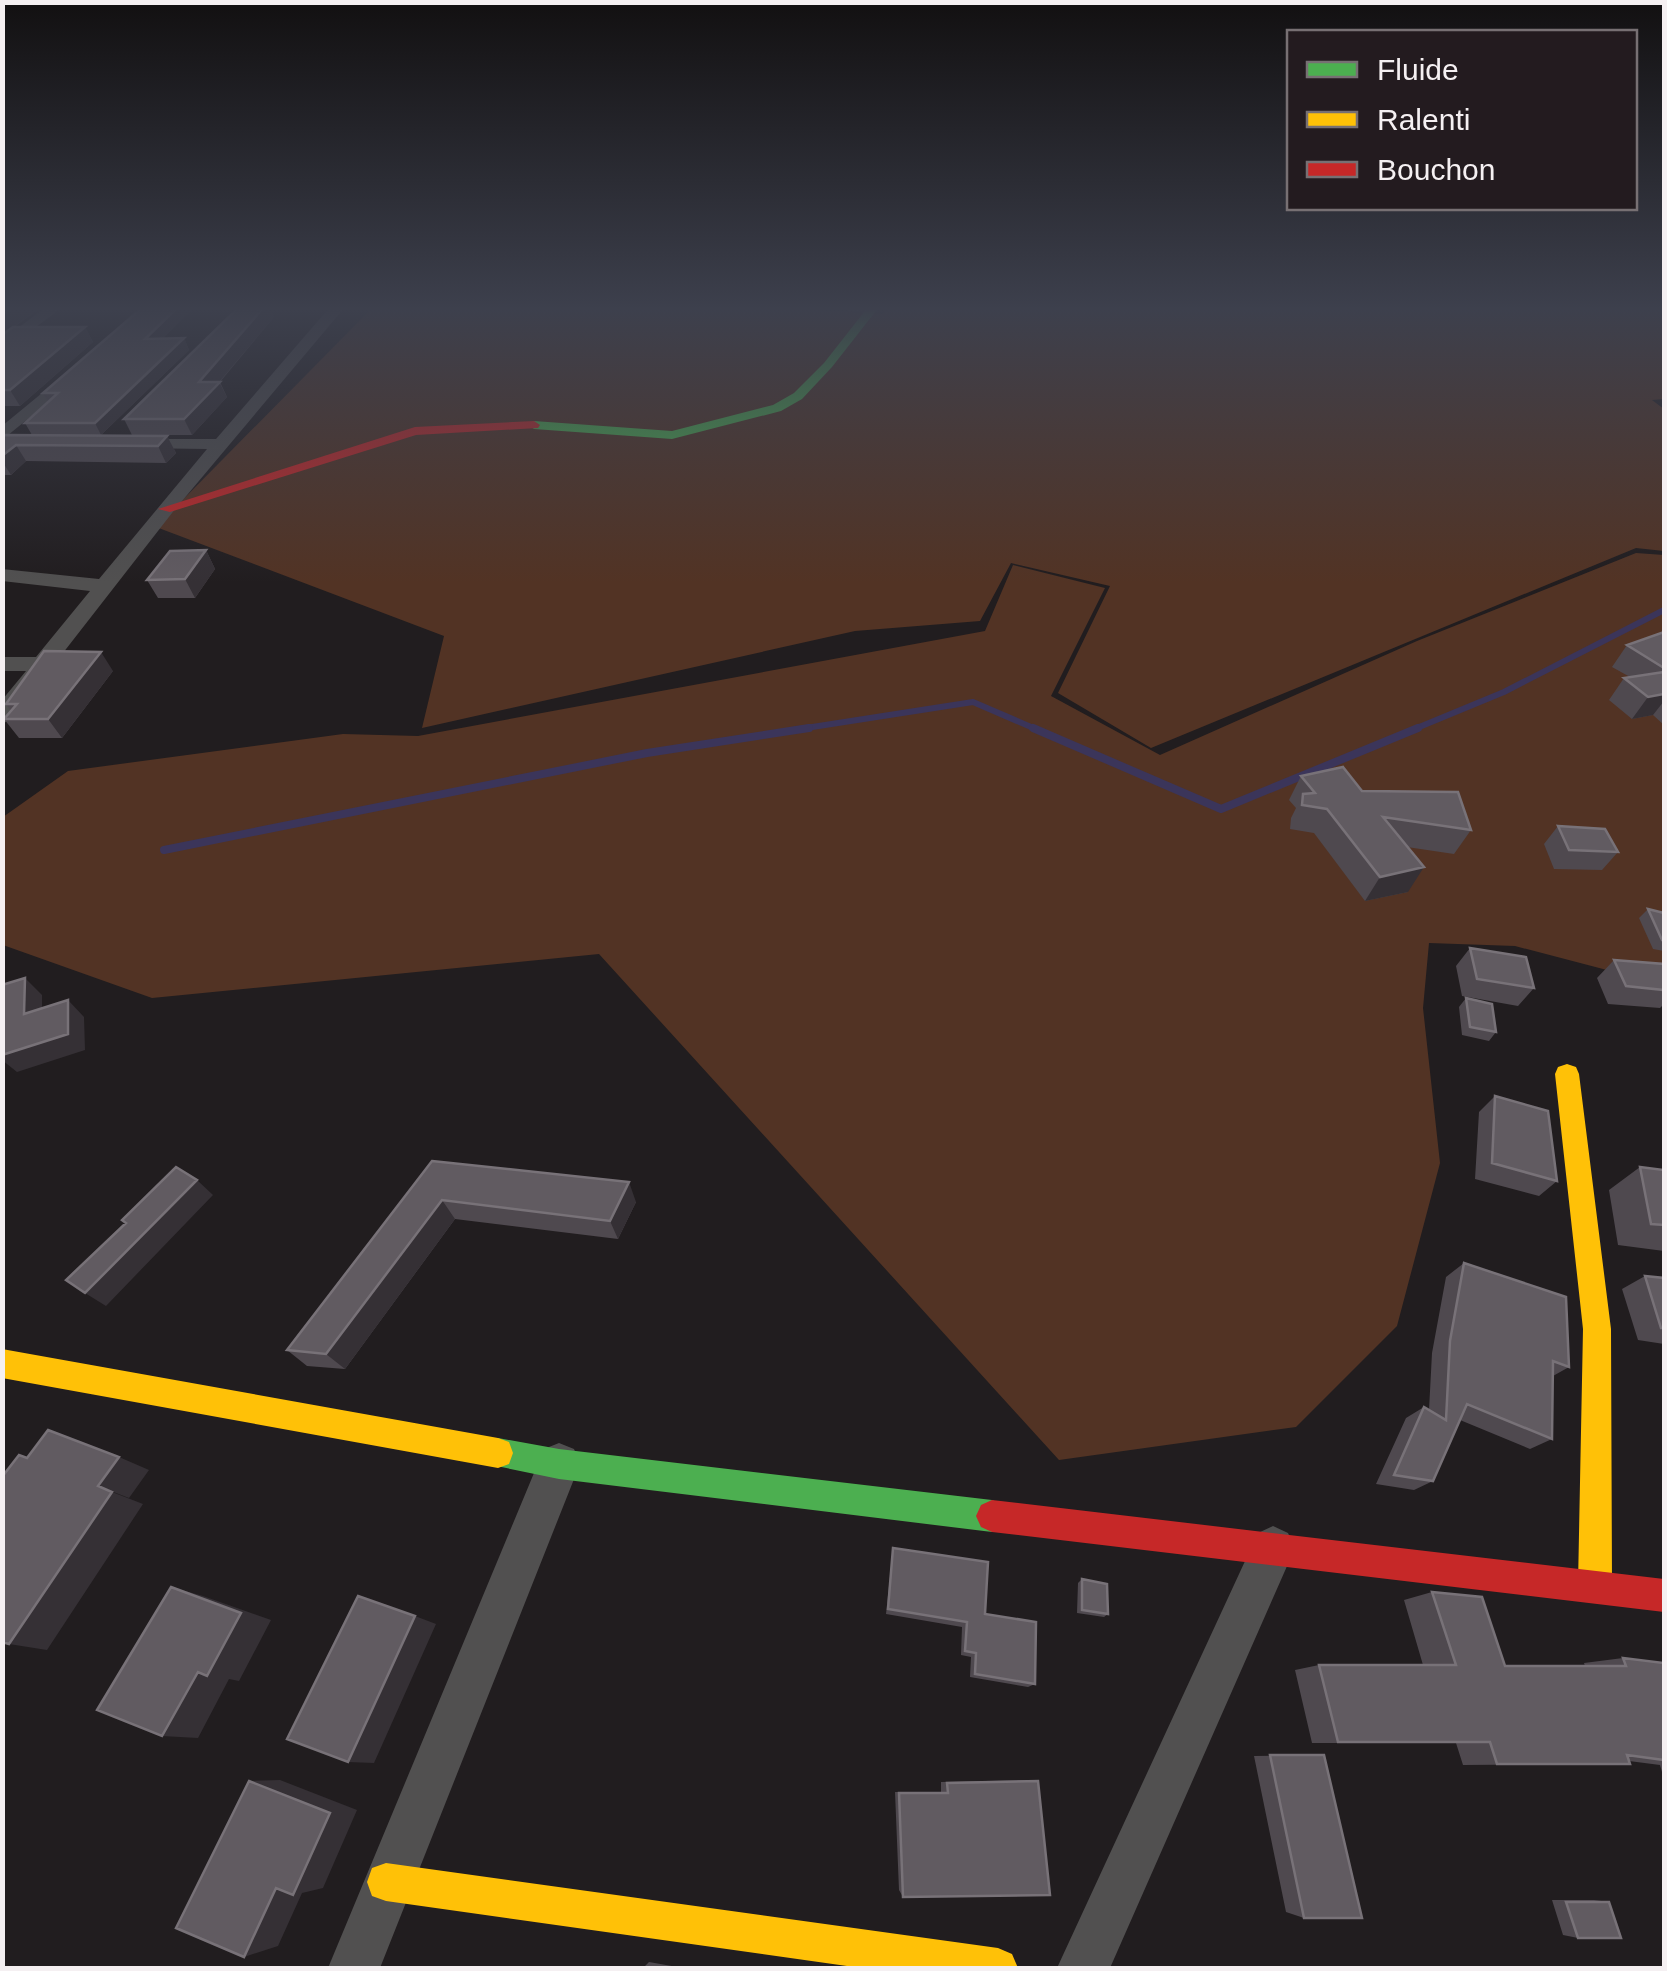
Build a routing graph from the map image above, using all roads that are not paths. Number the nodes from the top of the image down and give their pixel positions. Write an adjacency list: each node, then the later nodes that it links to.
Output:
1 (45, 399): 4 (street)
2 (259, 399): 6 (street)
3 (793, 399): 7 (street)
4 (2, 436)
5 (109, 443): 6 (street)
6 (220, 444): 7 (street)
7 (165, 509): 9 (street)
8 (2, 574): 9 (street)
9 (102, 586): 11 (street)
10 (2, 664): 11 (street)
11 (42, 664): 12 (street)
12 (2, 716)
13 (1567, 1074): 17 (street)
14 (2, 1364): 15 (street)
15 (559, 1464): 16 (street); 19 (street)
16 (1273, 1548): 17 (street); 22 (street)
17 (1595, 1585): 18 (street)
18 (1664, 1596)
19 (386, 1882): 20 (street); 21 (street)
20 (354, 1968)
21 (998, 1968)
22 (1084, 1968)

